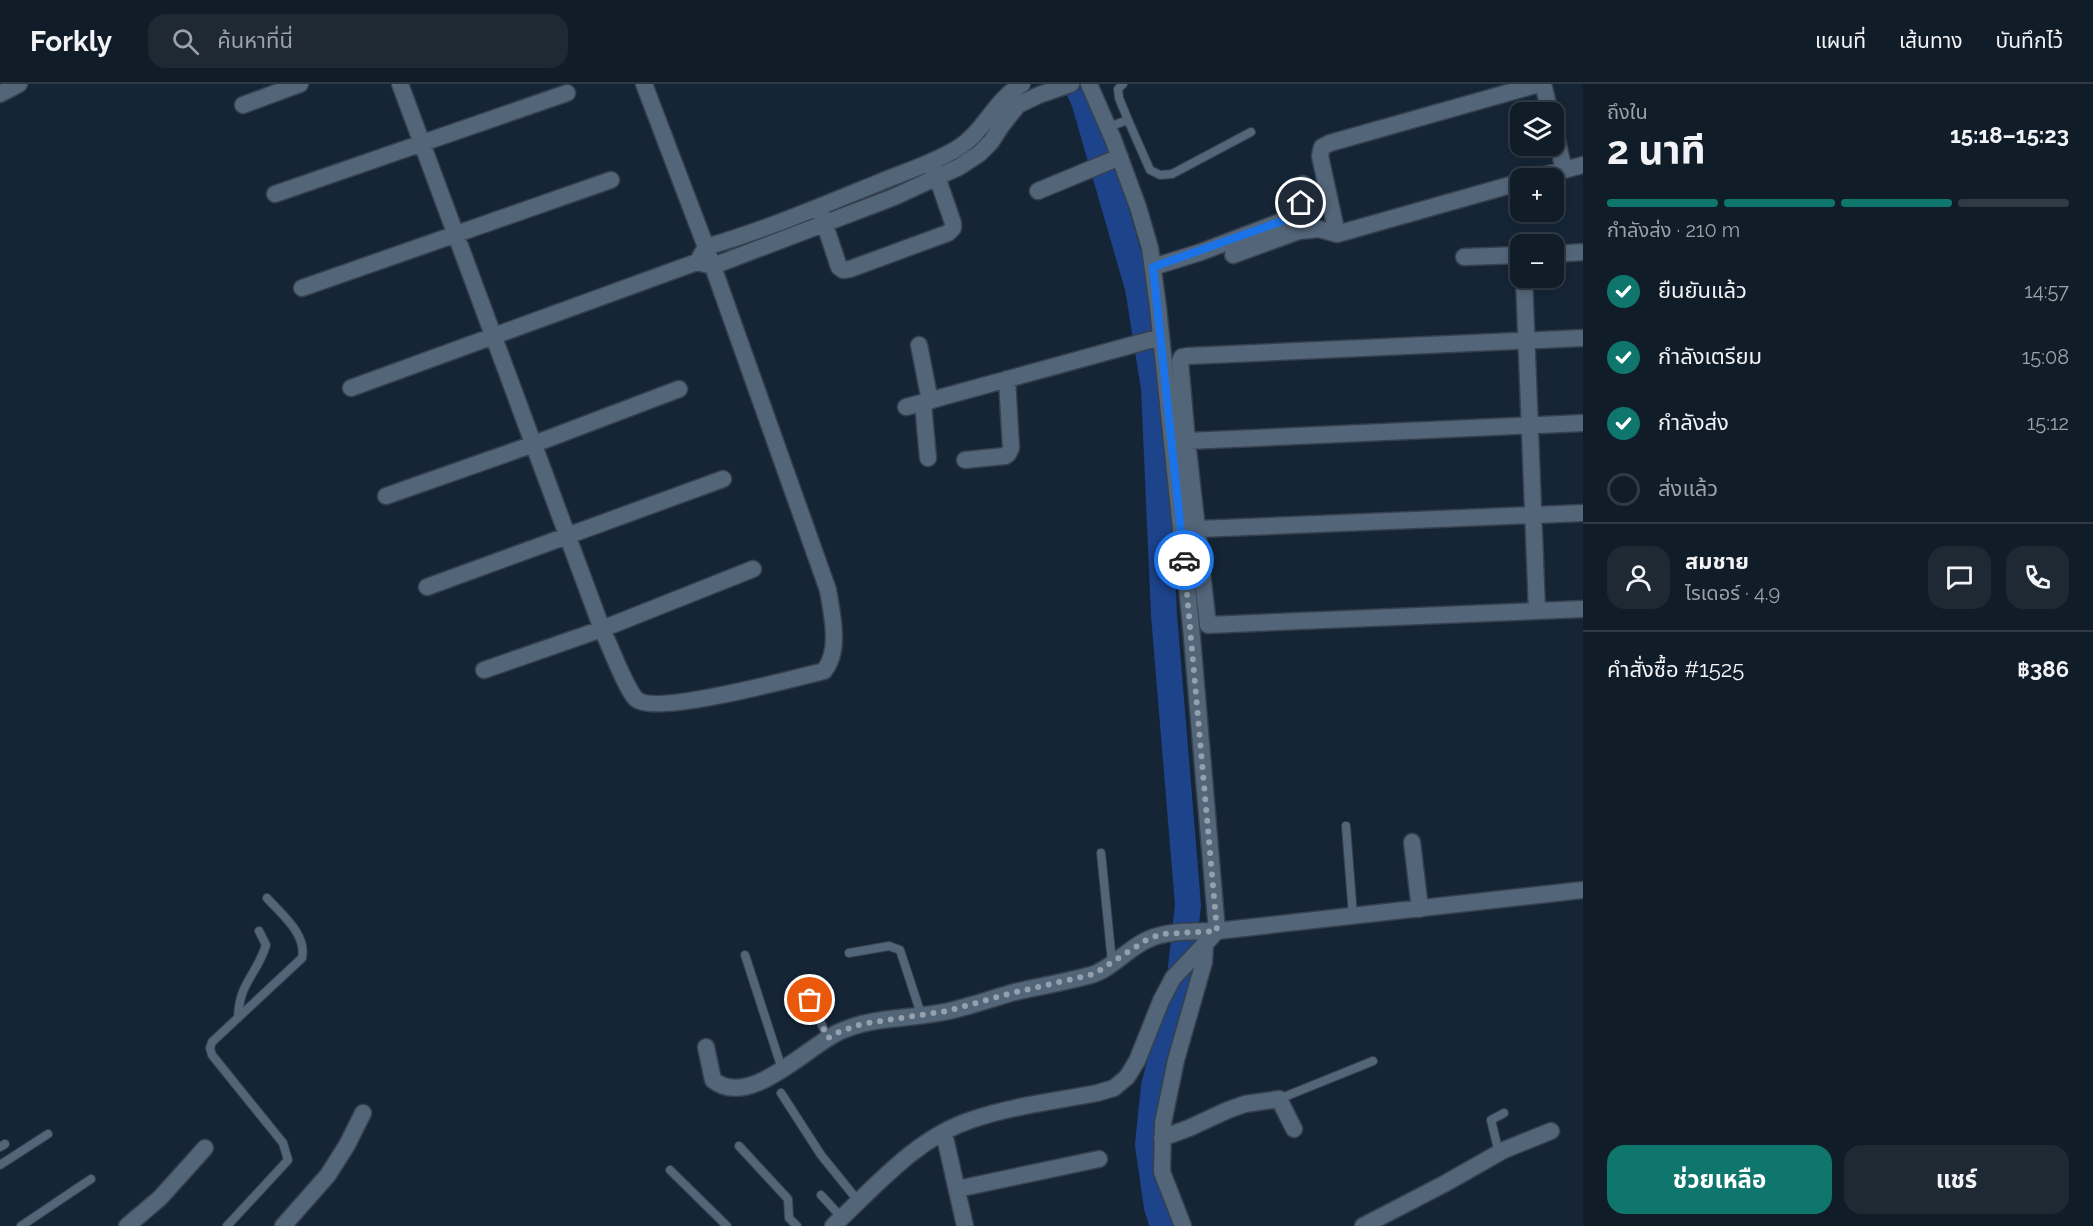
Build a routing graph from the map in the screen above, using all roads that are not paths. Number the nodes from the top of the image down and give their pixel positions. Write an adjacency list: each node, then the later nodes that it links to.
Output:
1 (19, 84): 11 (street)
2 (300, 84): 13 (street)
3 (400, 84): 17 (street)
4 (644, 84): 32 (street)
5 (1022, 84): 18 (street)
6 (1089, 84): 15 (street)
7 (1123, 84): 14 (lane)
8 (1541, 84): 12 (street); 30 (street)
9 (1066, 86): 22 (street)
10 (567, 93): 17 (street)
11 (0, 94)
12 (1547, 102)
13 (243, 105)
14 (1128, 120): 15 (lane); 16 (lane)
15 (1108, 127): 19 (street)
16 (1251, 132)
17 (422, 142): 27 (street); 31 (street)
18 (931, 161): 22 (street); 28 (street)
19 (1107, 163): 26 (street); 39 (street)
20 (1583, 165): 21 (street)
21 (1564, 170)
22 (938, 177): 29 (street); 29 (street)
23 (611, 180): 31 (street)
24 (1303, 184): 39 (street)
25 (1510, 185): 30 (street)
26 (1038, 191)
27 (275, 194)
28 (819, 206): 29 (street); 32 (street)
29 (825, 223): 38 (street)
30 (1337, 234): 35 (street)
31 (457, 235): 40 (street); 42 (street)
32 (706, 247): 38 (street)
33 (1583, 252): 34 (street)
34 (1564, 253)
35 (1233, 255)
36 (1510, 255): 37 (street)
37 (1464, 256)
38 (705, 264): 42 (street); 67 (street)
39 (1153, 267): 43 (street)
40 (302, 288)
41 (1524, 288): 45 (street)
42 (495, 336): 48 (street); 54 (street)
43 (1158, 338): 47 (street); 77 (street)
44 (1583, 338): 45 (street)
45 (1526, 341): 52 (street); 53 (street)
46 (919, 345): 50 (street)
47 (1007, 379): 50 (street); 56 (street)
48 (351, 388)
49 (678, 390): 54 (street)
50 (920, 403): 55 (street)
51 (1583, 423): 52 (street)
52 (1529, 425): 53 (street); 60 (street)
53 (1187, 441): 61 (street)
54 (534, 444): 58 (street); 62 (street)
55 (928, 458)
56 (965, 460)
57 (723, 479): 62 (street)
58 (386, 496)
59 (1583, 513): 60 (street)
60 (1533, 515): 61 (street); 66 (street)
61 (1197, 529): 66 (street)
62 (568, 536): 64 (street); 67 (street)
63 (753, 569): 67 (street)
64 (427, 587)
65 (1583, 609): 66 (street)
66 (1537, 611)
67 (602, 629): 68 (street)
68 (484, 670)
69 (1346, 826): 75 (lane)
70 (1412, 842): 74 (street)
71 (1101, 853): 80 (lane)
72 (1583, 890): 74 (street)
73 (267, 898): 83 (lane)
74 (1420, 909): 75 (street)
75 (1353, 916): 77 (street)
76 (259, 931): 83 (lane)
77 (1204, 940): 80 (street); 94 (street); 96 (street)
78 (849, 953): 82 (lane)
79 (745, 955): 87 (lane)
80 (1112, 962): 82 (street)
81 (810, 1000): 84 (lane)
82 (921, 1014): 84 (street)
83 (238, 1018): 110 (lane)
84 (828, 1038): 87 (street)
85 (706, 1047): 87 (street)
86 (1372, 1060): 89 (lane)
87 (782, 1069)
88 (781, 1093): 106 (lane)
89 (1279, 1099): 92 (street); 96 (street)
90 (363, 1113): 111 (street)
91 (1504, 1113): 99 (lane)
92 (1294, 1129)
93 (1551, 1131): 99 (street)
94 (944, 1133): 104 (street); 106 (street)
95 (48, 1134): 101 (lane)
96 (1162, 1138): 115 (street)
97 (739, 1146): 113 (lane)
98 (205, 1148): 109 (street)
99 (1499, 1153): 116 (street)
100 (1099, 1159): 104 (street)
101 (0, 1165)
102 (670, 1170): 112 (lane)
103 (90, 1179): 108 (lane)
104 (957, 1189): 114 (street)
105 (821, 1195): 107 (lane)
106 (859, 1202): 107 (street)
107 (838, 1222)
108 (21, 1226)
109 (127, 1226)
110 (227, 1226)
111 (283, 1226)
112 (727, 1226)
113 (796, 1226)
114 (965, 1226)
115 (1183, 1226)
116 (1363, 1226)

